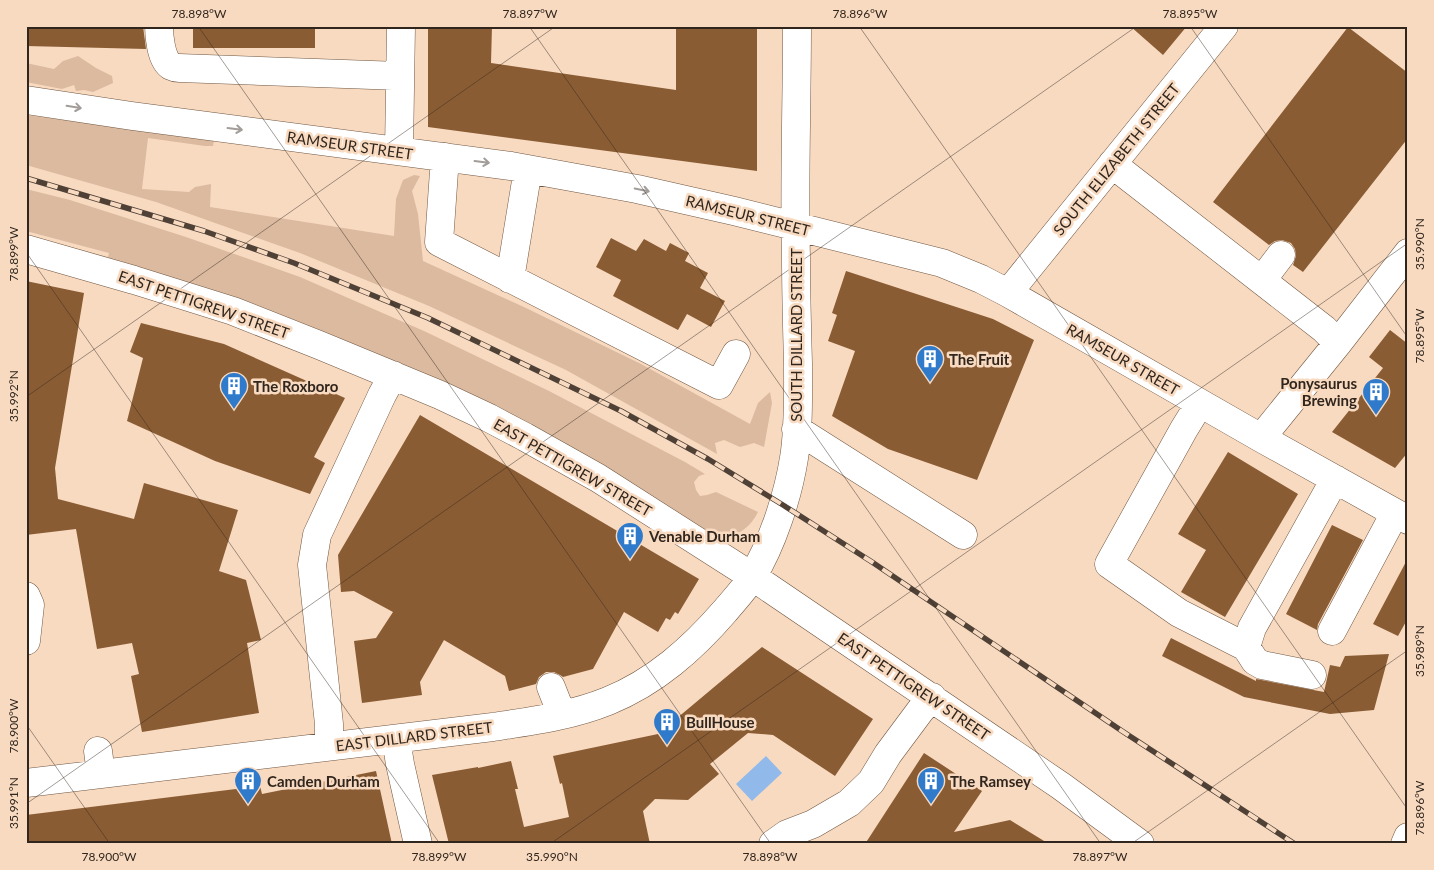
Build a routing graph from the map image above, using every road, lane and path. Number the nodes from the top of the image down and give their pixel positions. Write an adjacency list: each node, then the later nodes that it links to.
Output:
1 (159, 26): 5 (street)
2 (401, 26): 5 (street)
3 (797, 26): 11 (street, SOUTH DILLARD STREET)
4 (1224, 26): 9 (street, SOUTH ELIZABETH STREET)
5 (400, 76): 7 (street)
6 (26, 100): 7 (street, RAMSEUR STREET, one-way to 7)
7 (399, 151): 8 (street, RAMSEUR STREET)
8 (445, 157): 10 (street, RAMSEUR STREET, one-way to 10); 15 (street)
9 (1112, 164): 16 (street); 17 (street, SOUTH ELIZABETH STREET)
10 (528, 169): 11 (street, RAMSEUR STREET, one-way to 11); 15 (street)
11 (795, 226): 17 (street, RAMSEUR STREET); 22 (street, SOUTH DILLARD STREET)
12 (26, 249): 20 (street, EAST PETTIGREW STREET)
13 (1408, 253): 18 (street)
14 (1281, 255): 16 (street)
15 (510, 279): 19 (street)
16 (1262, 280): 18 (street)
17 (1008, 293): 21 (street, RAMSEUR STREET)
18 (1338, 343): 23 (street)
19 (736, 354)
20 (393, 375): 27 (street, EAST PETTIGREW STREET); 37 (street)
21 (1200, 403): 23 (street, RAMSEUR STREET); 31 (street)
22 (796, 429): 26 (street); 27 (street, SOUTH DILLARD STREET)
23 (1261, 438): 24 (street, RAMSEUR STREET)
24 (1335, 479): 25 (street, RAMSEUR STREET); 31 (street)
25 (1401, 516): 29 (street)
26 (963, 535)
27 (753, 577): 34 (street, EAST PETTIGREW STREET); 35 (street, EAST DILLARD STREET)
28 (26, 596): 30 (street)
29 (1332, 631)
30 (26, 641)
31 (1246, 647): 32 (street)
32 (1312, 675)
33 (551, 687): 35 (street)
34 (932, 697): 41 (street); 42 (street, EAST PETTIGREW STREET)
35 (562, 715): 36 (street, EAST DILLARD STREET)
36 (396, 738): 37 (street, EAST DILLARD STREET); 40 (street)
37 (329, 746): 38 (street, EAST DILLARD STREET)
38 (26, 783)
39 (1408, 837): 43 (street)
40 (418, 844)
41 (773, 844)
42 (1140, 844)
43 (1405, 844)

